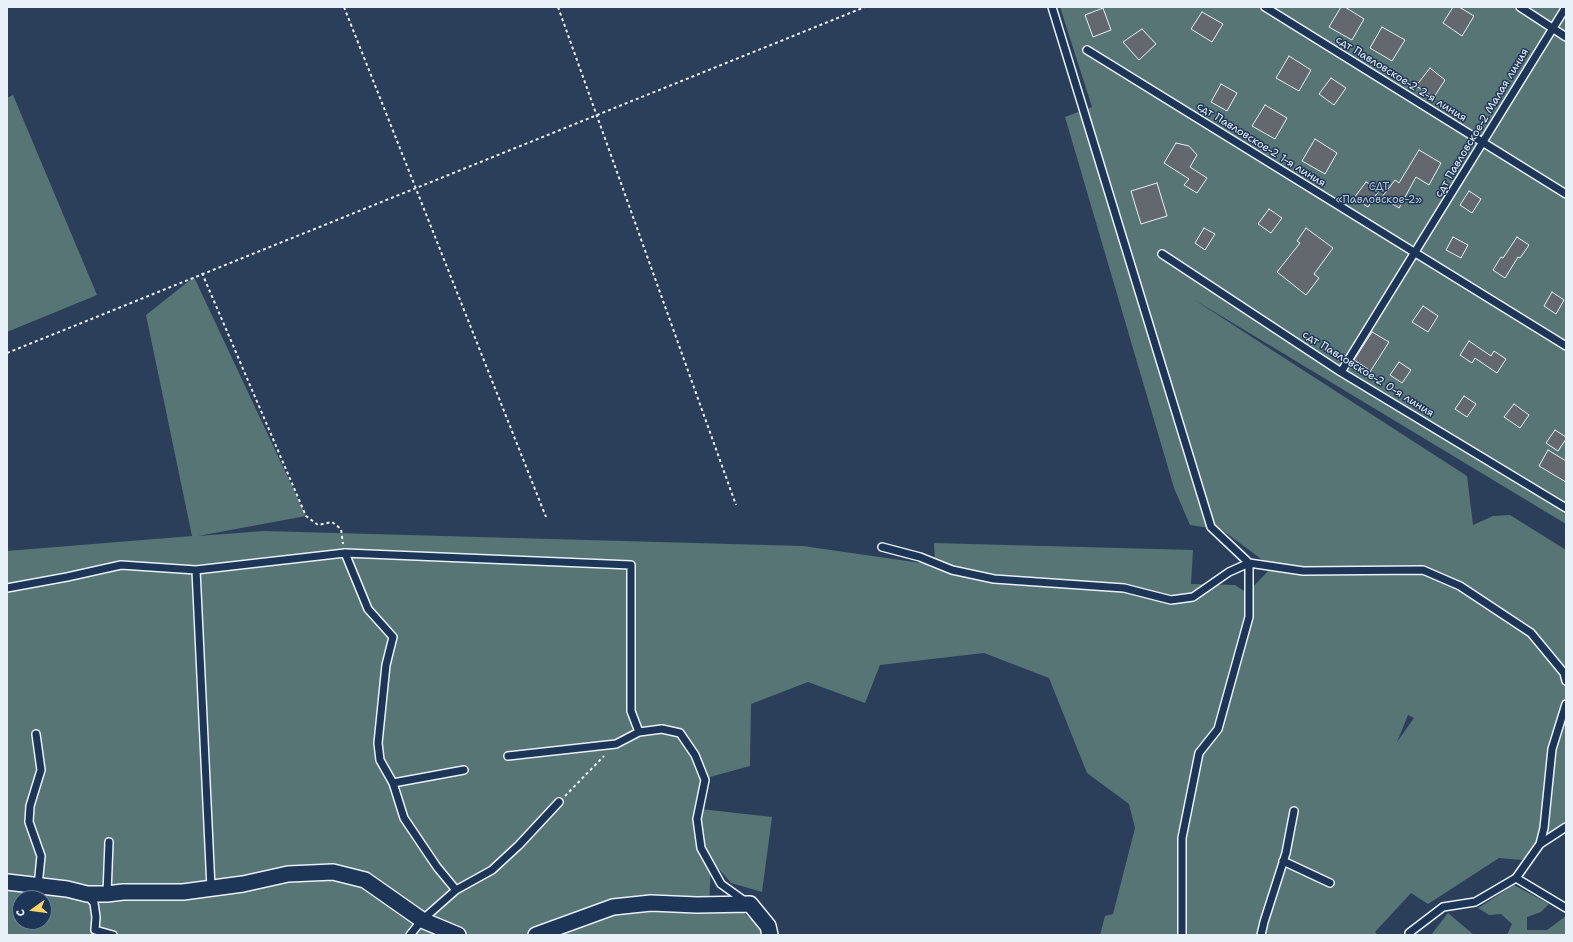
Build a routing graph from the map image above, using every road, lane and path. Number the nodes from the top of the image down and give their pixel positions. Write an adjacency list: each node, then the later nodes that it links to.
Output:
1 (344, 7): 13 (path)
2 (558, 7): 11 (path)
3 (865, 7): 11 (path)
4 (1052, 7): 26 (lane)
5 (1265, 7): 12 (lane, сдт Павловское-2 2-я линия)
6 (1520, 7): 8 (lane)
7 (1566, 7): 8 (lane, сдт Павловское-2 Малая линия)
8 (1553, 28): 9 (lane); 12 (lane, сдт Павловское-2 Малая линия)
9 (1566, 37)
10 (1087, 50): 15 (lane, сдт Павловское-2 1-я линия)
11 (596, 116): 13 (path); 21 (path)
12 (1483, 143): 14 (lane, сдт Павловское-2 2-я линия); 15 (lane, сдт Павловское-2 Малая линия)
13 (416, 188): 17 (path); 23 (path)
14 (1566, 194)
15 (1415, 253): 18 (lane, сдт Павловское-2 1-я линия); 20 (lane, сдт Павловское-2 Малая линия)
16 (1162, 254): 20 (lane, сдт Павловское-2 0-я линия)
17 (202, 273): 19 (path); 25 (path)
18 (1566, 346)
19 (7, 353)
20 (1341, 372): 22 (lane, сдт Павловское-2 0-я линия)
21 (736, 505)
22 (1566, 508)
23 (546, 517)
24 (882, 547): 26 (lane)
25 (345, 553): 27 (lane); 31 (lane); 36 (lane)
26 (1249, 563): 29 (lane); 60 (lane)
27 (196, 570): 28 (lane); 47 (lane)
28 (7, 588)
29 (1566, 681)
30 (1566, 704): 41 (lane)
31 (639, 732): 33 (lane); 51 (lane)
32 (36, 734): 46 (lane)
33 (616, 744): 34 (lane); 37 (path)
34 (508, 756)
35 (464, 770): 36 (lane)
36 (393, 783): 48 (lane)
37 (559, 802): 48 (lane)
38 (1294, 811): 42 (lane)
39 (1566, 827): 41 (lane)
40 (110, 842): 50 (lane)
41 (1540, 844): 43 (lane)
42 (1283, 861): 45 (lane); 61 (lane)
43 (1516, 878): 52 (lane); 62 (lane)
44 (7, 882): 46 (street)
45 (1330, 883)
46 (38, 886): 49 (street)
47 (211, 888): 50 (street); 53 (street)
48 (456, 890): 53 (lane)
49 (87, 894): 50 (street); 54 (lane)
50 (107, 894)
51 (750, 904): 58 (street); 59 (street)
52 (1566, 908)
53 (422, 920): 56 (lane); 57 (street)
54 (94, 932): 55 (lane)
55 (114, 935)
56 (410, 935)
57 (458, 935)
58 (536, 935)
59 (770, 935)
60 (1182, 935)
61 (1262, 935)
62 (1409, 935)

